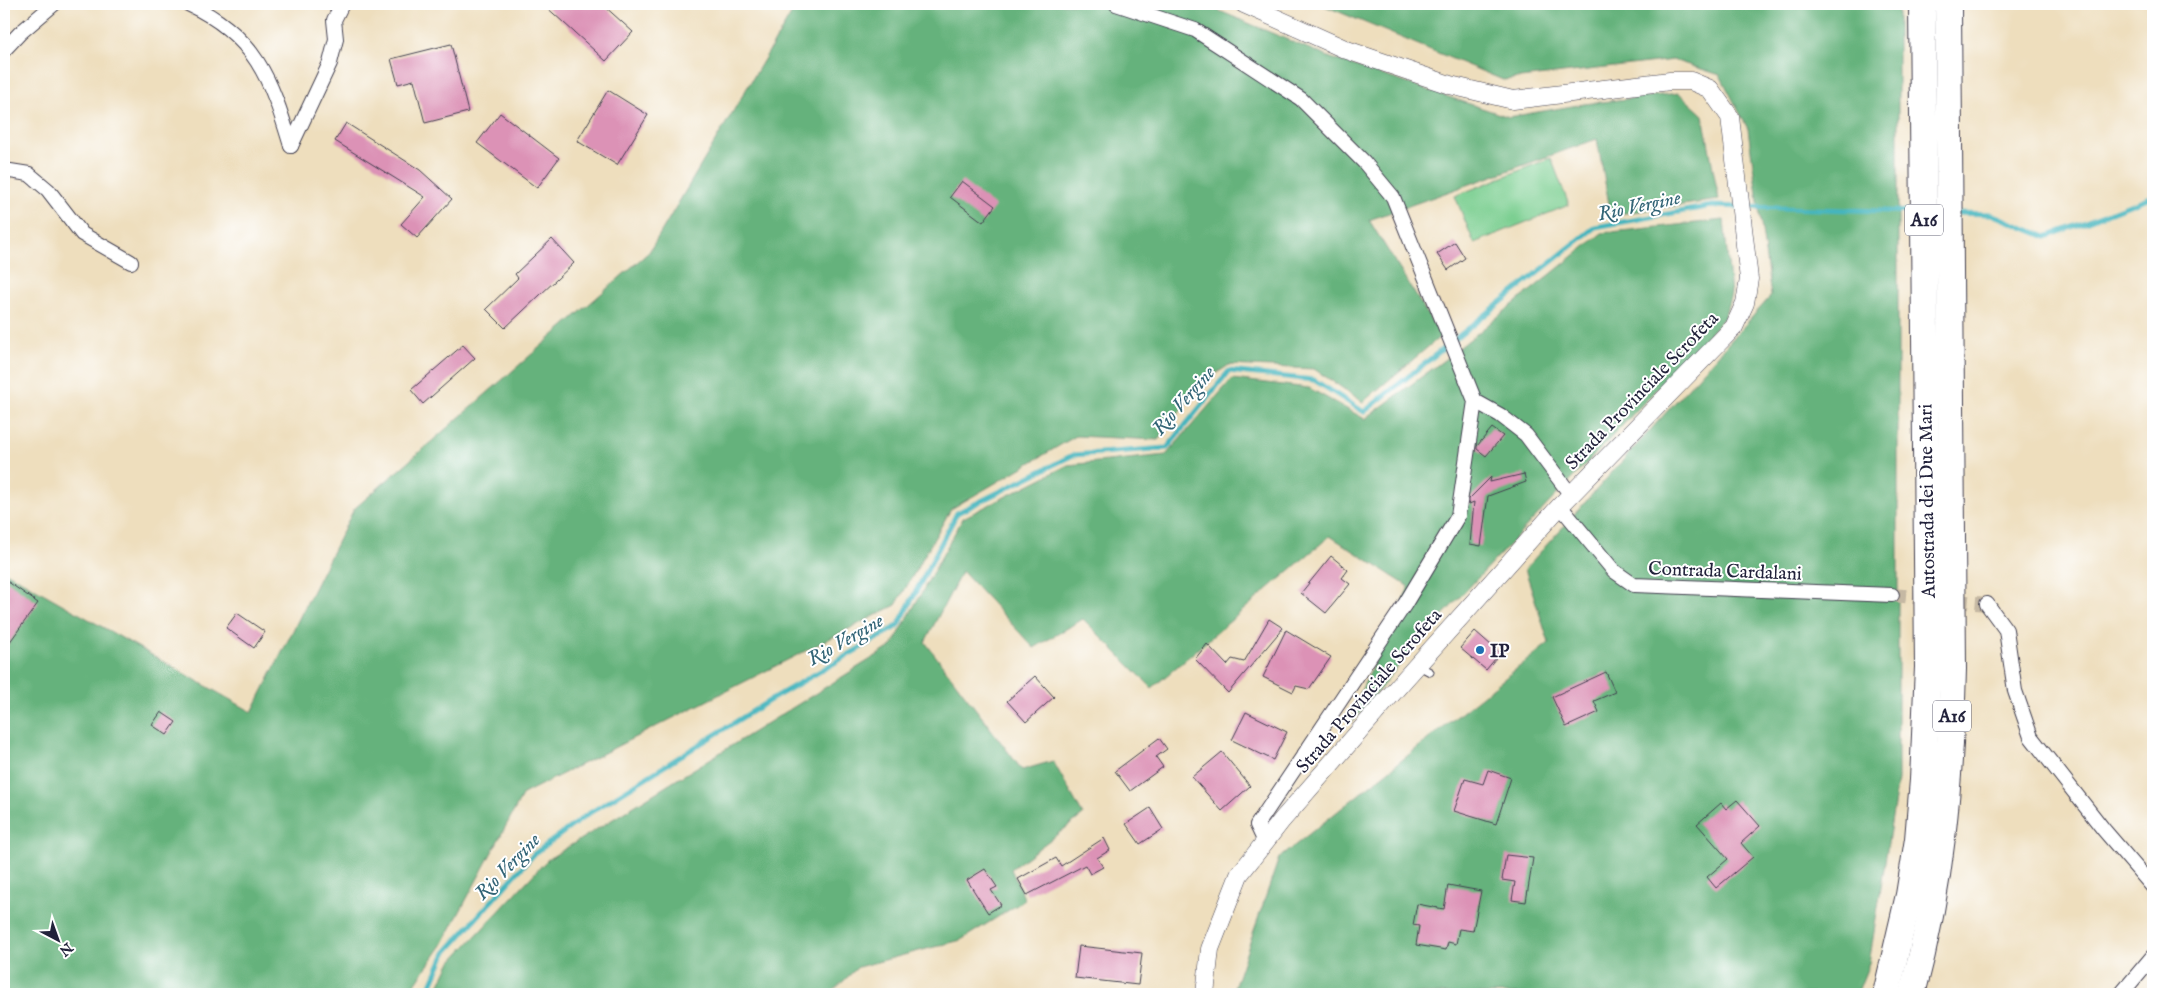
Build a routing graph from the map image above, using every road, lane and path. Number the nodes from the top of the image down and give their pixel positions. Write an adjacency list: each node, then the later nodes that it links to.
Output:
1 (54, 4): 8 (street)
2 (188, 4): 3 (street)
3 (342, 4)
4 (1116, 4): 11 (street)
5 (1244, 4): 12 (street, Strada Provinciale Scrofeta)
6 (1922, 4): 19 (highway, Autostrada dei Due Mari / A16)
7 (1948, 4): 20 (highway, Autostrada dei Due Mari / A16)
8 (4, 50)
9 (4, 170): 10 (street)
10 (131, 262)
11 (1475, 401): 12 (street, Contrada Cardalani); 15 (street)
12 (1565, 501): 13 (street, Contrada Cardalani); 15 (street, Strada Provinciale Scrofeta)
13 (1892, 595)
14 (1988, 604): 16 (street)
15 (1265, 842): 18 (street, Strada Provinciale Scrofeta)
16 (2153, 887)
17 (2153, 956): 21 (street)
18 (1205, 994)
19 (1886, 994)
20 (1912, 994)
21 (2121, 994)

